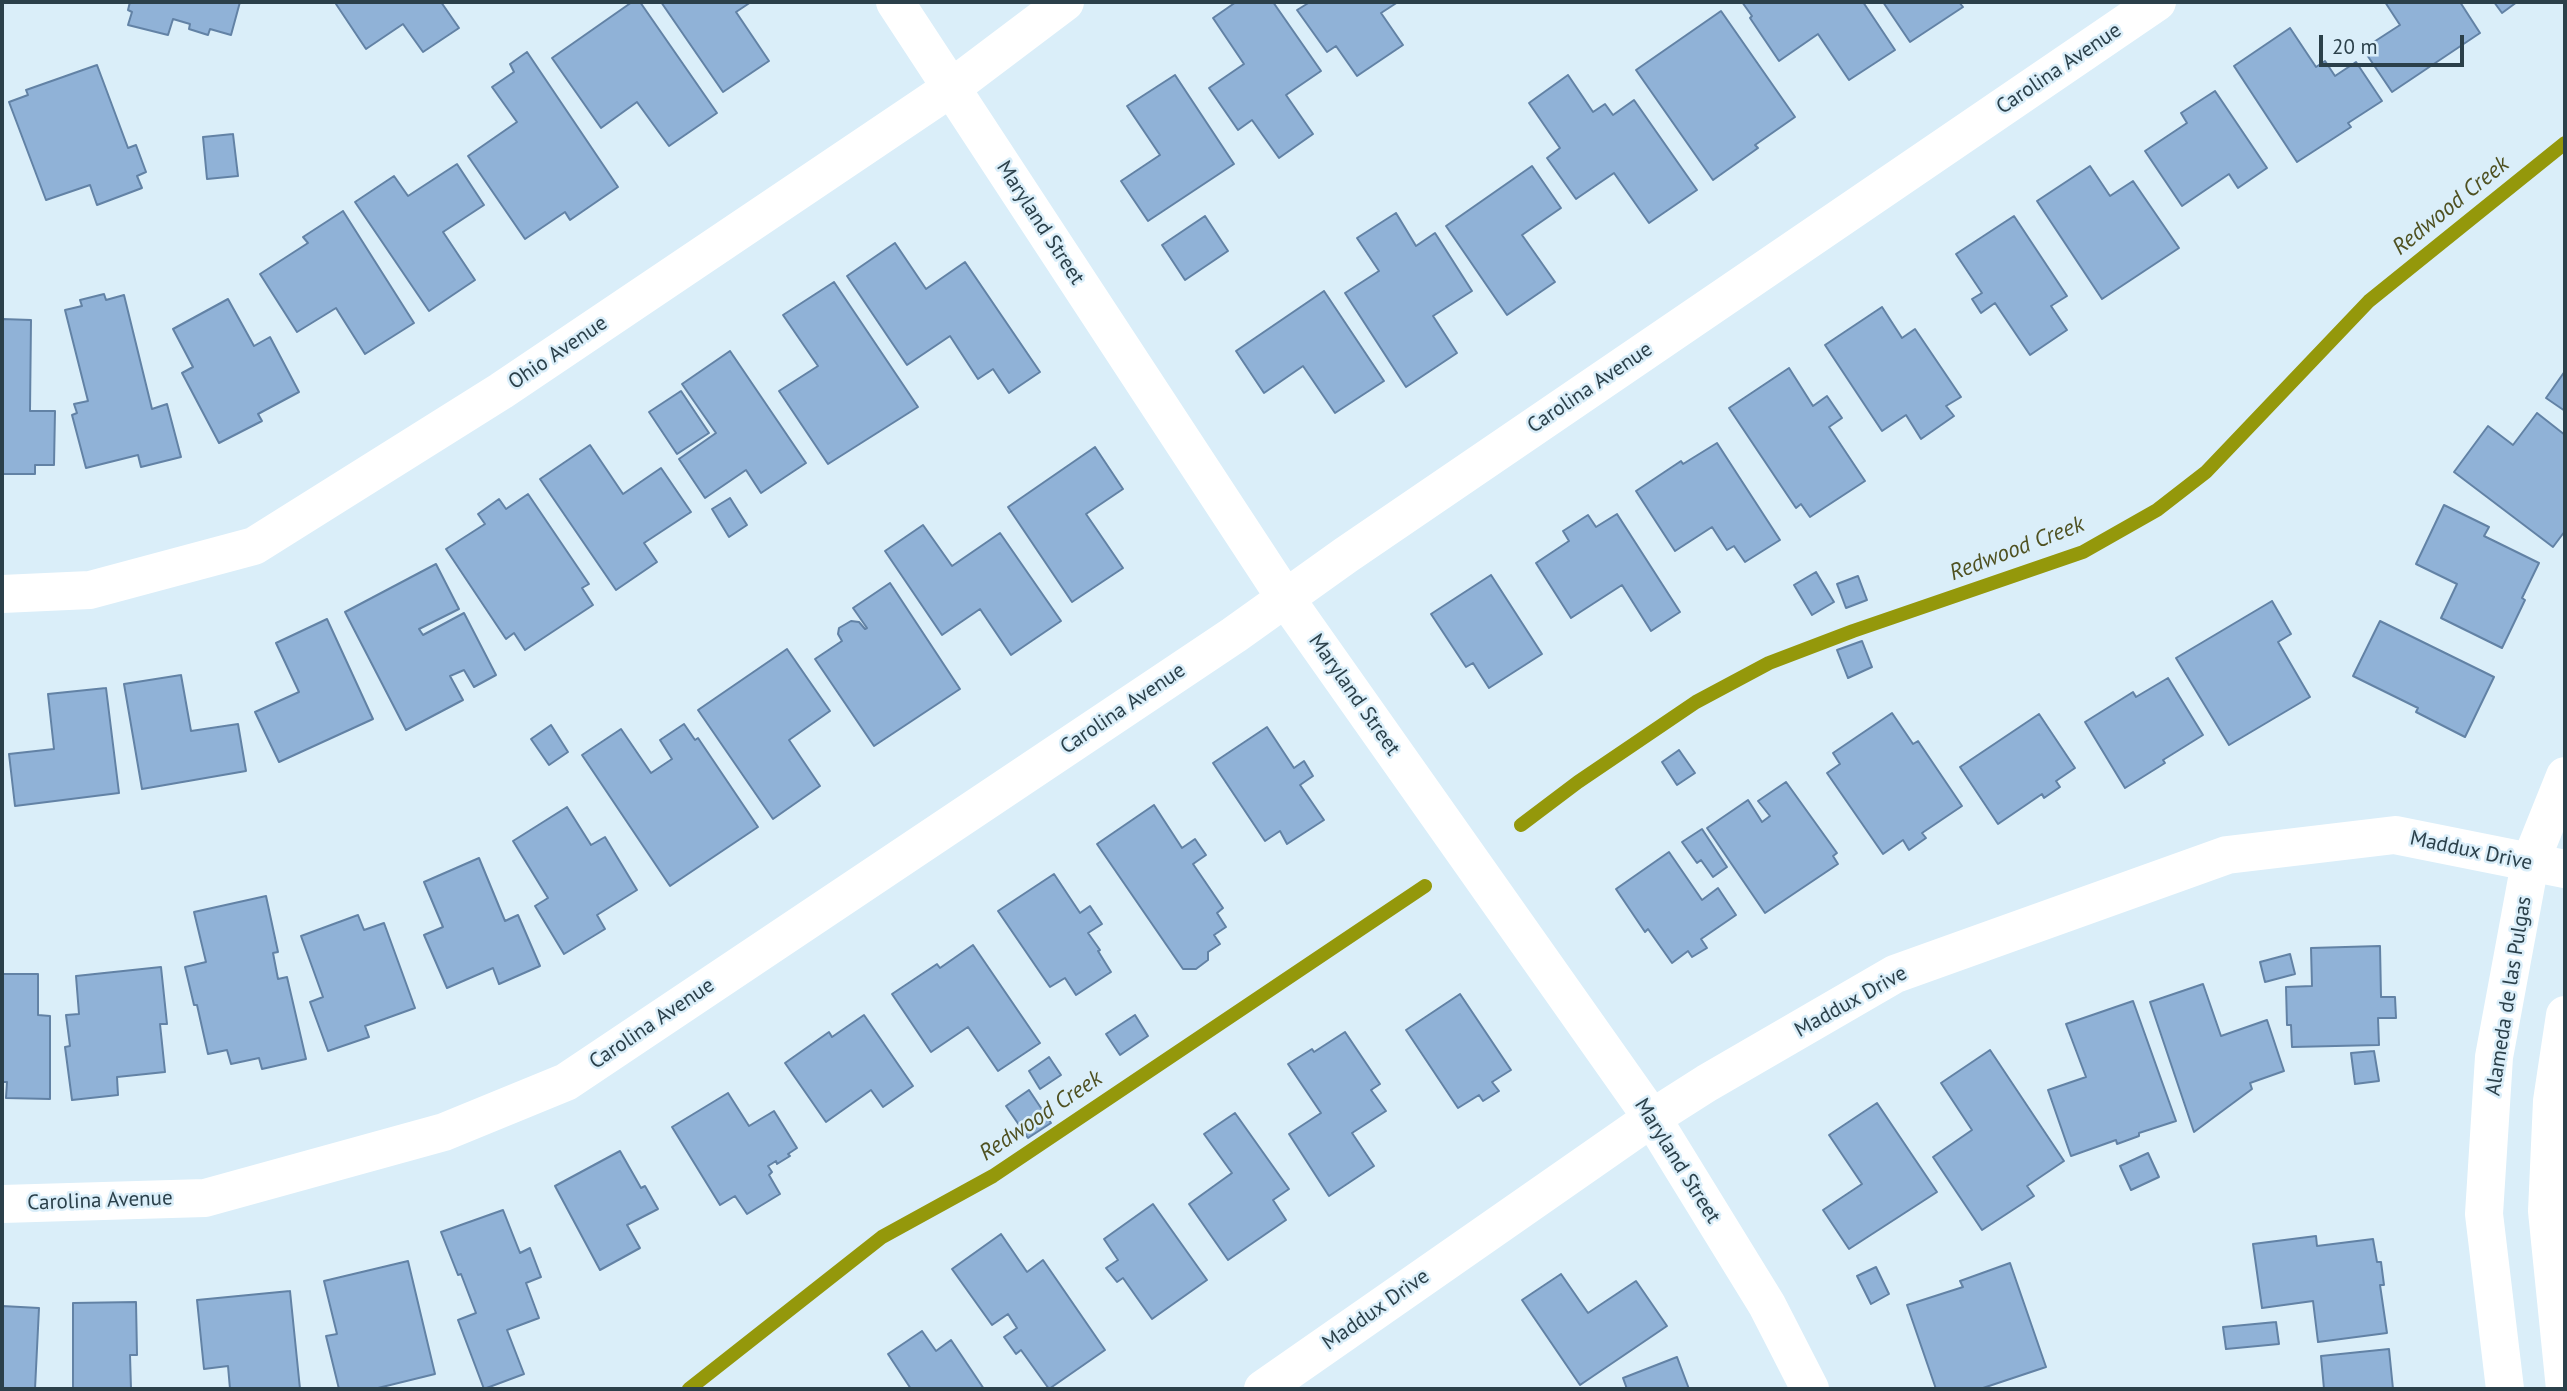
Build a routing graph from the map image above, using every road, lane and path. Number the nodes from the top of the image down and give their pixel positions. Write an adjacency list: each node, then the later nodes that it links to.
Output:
1 (895, 2): 4 (street, Maryland Street)
2 (1065, 2): 4 (street, Ohio Avenue)
3 (2157, 2): 6 (street, Carolina Avenue)
4 (951, 88): 5 (street, Ohio Avenue); 6 (street, Maryland Street)
5 (2, 594)
6 (1286, 599): 10 (street, Maryland Street); 11 (street, Carolina Avenue)
7 (2565, 776): 8 (street, Alameda de las Pulgas)
8 (2548, 866): 10 (street, Maddux Drive); 14 (street, Alameda de las Pulgas)
9 (2565, 1015): 15 (street)
10 (1652, 1118): 12 (street, Maddux Drive); 13 (street, Maryland Street)
11 (2, 1204)
12 (1263, 1389)
13 (1810, 1389)
14 (2505, 1389)
15 (2565, 1389)

